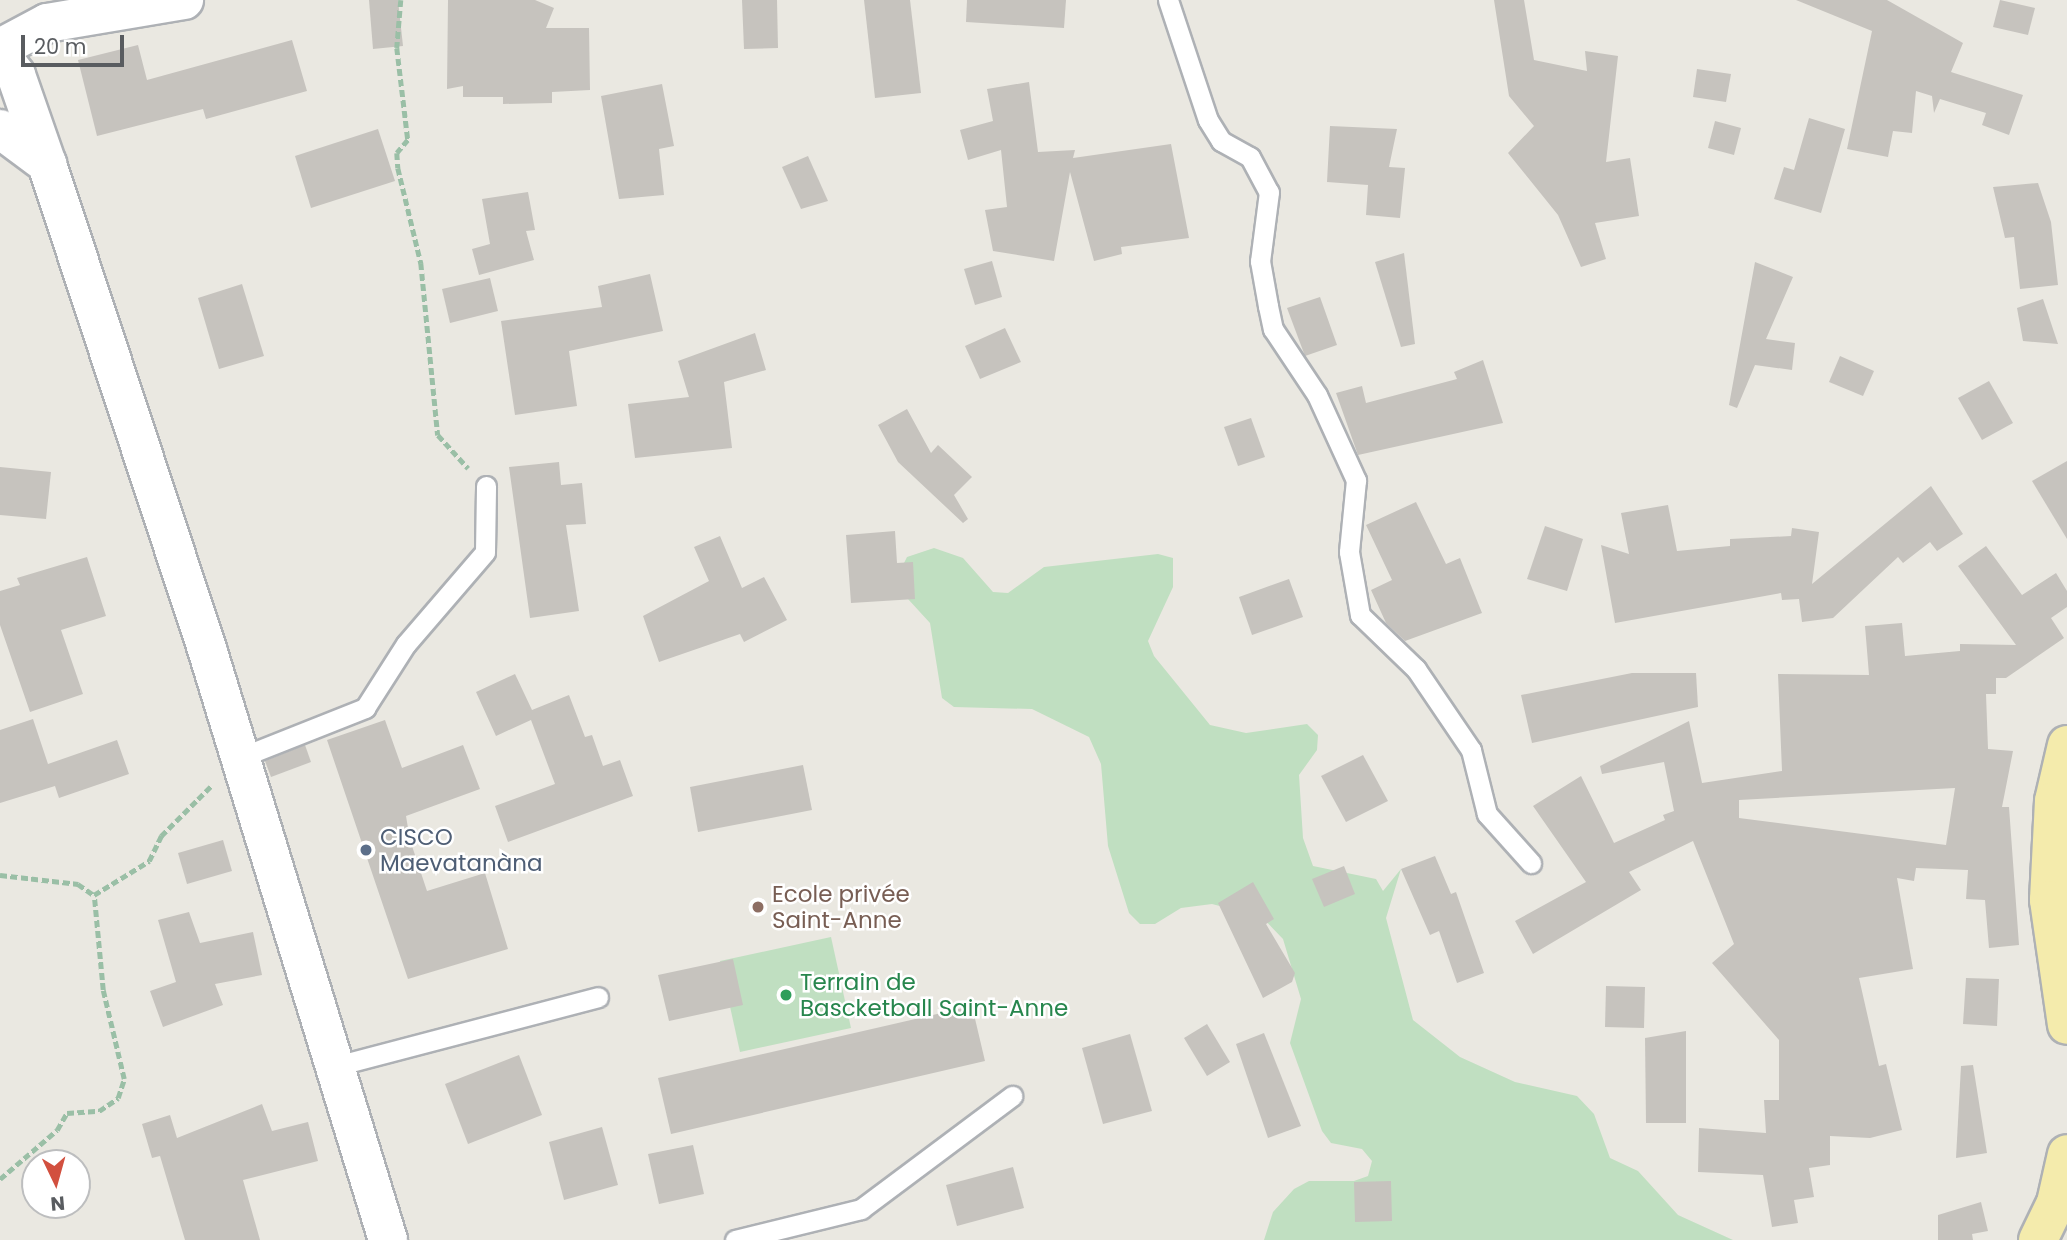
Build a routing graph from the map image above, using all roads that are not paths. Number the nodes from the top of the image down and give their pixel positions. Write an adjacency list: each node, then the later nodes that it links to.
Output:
1 (184, 0): 3 (street)
2 (1168, 0): 11 (lane)
3 (1, 51): 5 (street)
4 (0, 129): 5 (street)
5 (47, 164): 8 (street)
6 (486, 486): 8 (lane)
7 (2067, 745): 9 (main road)
8 (239, 758): 14 (street)
9 (2054, 801): 10 (lane); 13 (main road)
10 (2067, 839)
11 (1531, 863)
12 (598, 997): 14 (lane)
13 (2067, 1025)
14 (332, 1067): 17 (street)
15 (1012, 1096): 18 (lane)
16 (2067, 1154): 19 (main road)
17 (387, 1240)
18 (735, 1240)
19 (2038, 1240)

